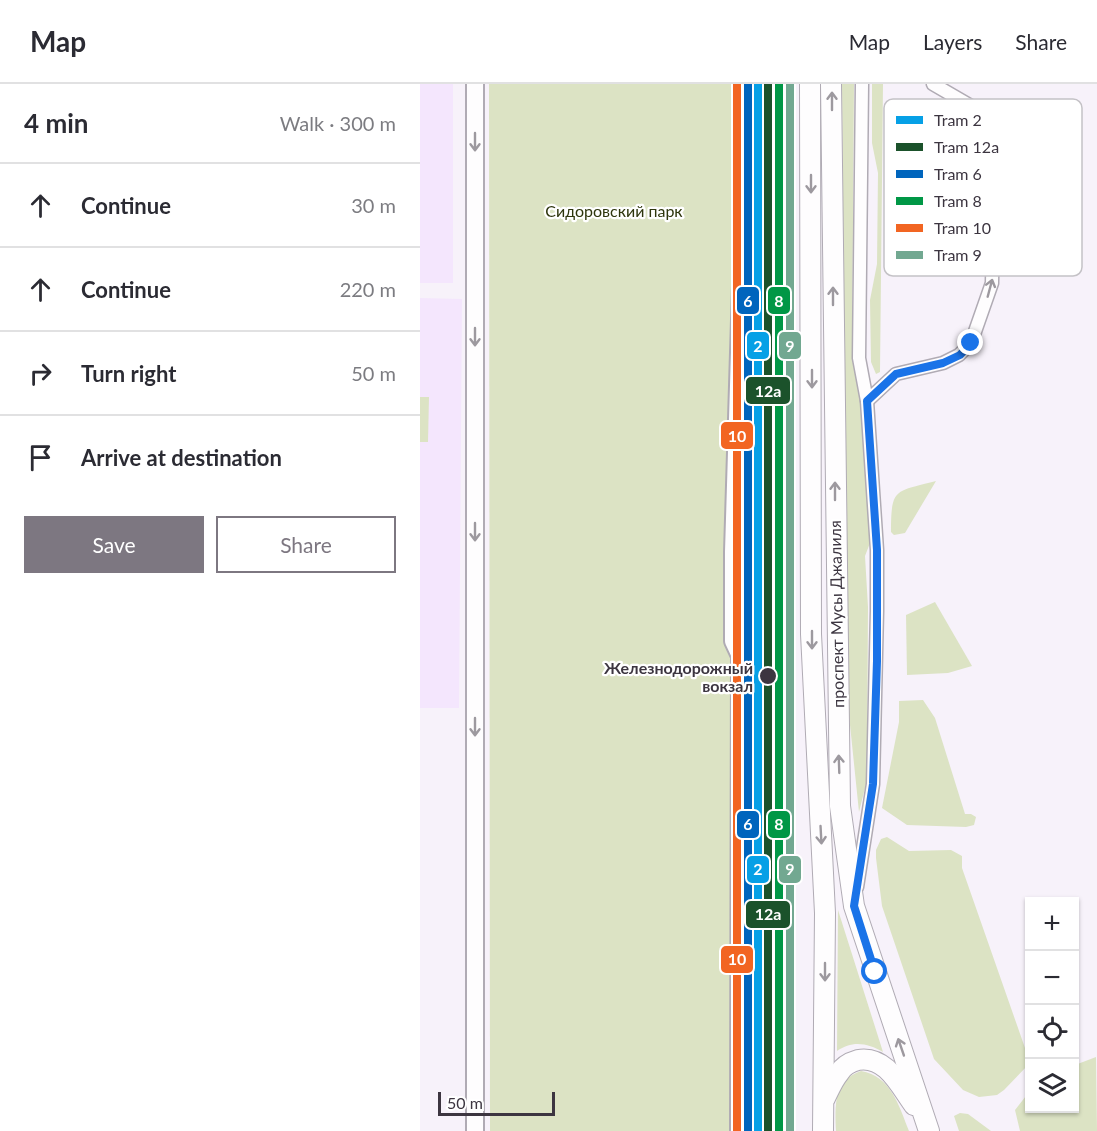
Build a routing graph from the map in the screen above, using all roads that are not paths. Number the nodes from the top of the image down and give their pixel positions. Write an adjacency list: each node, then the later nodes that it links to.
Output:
1 (475, 84): 13 (street, one-way to 13)
2 (743, 84): 14 (street)
3 (810, 84): 11 (main road, проспект Мусы Джалиля, one-way to 11)
4 (831, 84): 10 (main road, проспект Мусы Джалиля, one-way to 4)
5 (862, 84): 9 (street)
6 (933, 84): 7 (street, one-way to 6)
7 (958, 99)
8 (993, 276): 9 (street, one-way to 8)
9 (867, 401): 10 (street)
10 (854, 906): 12 (main road, проспект Мусы Джалиля, one-way to 10)
11 (824, 1099): 12 (main road); 15 (main road, проспект Мусы Джалиля)
12 (927, 1127)
13 (475, 1131)
14 (739, 1131)
15 (823, 1131)

